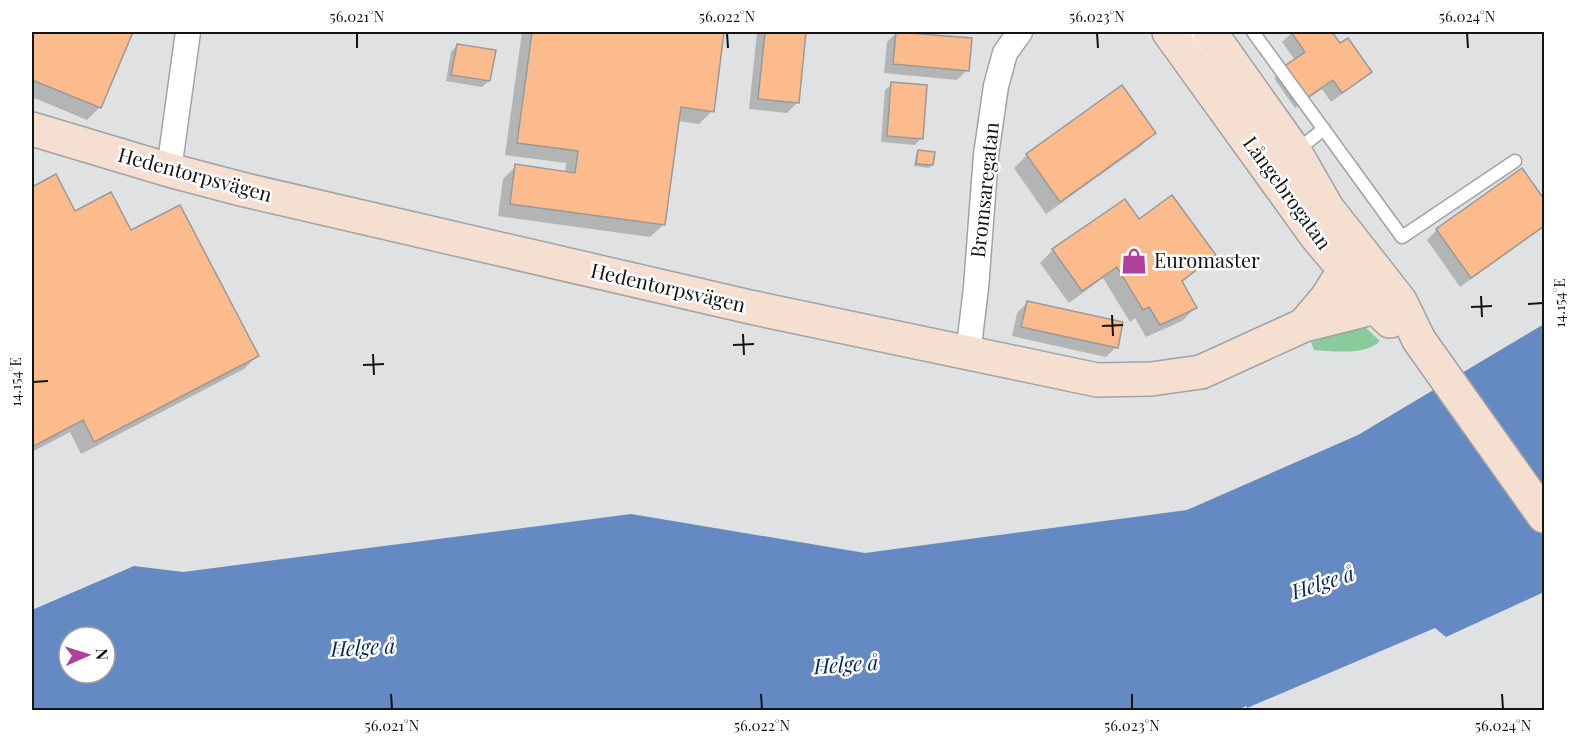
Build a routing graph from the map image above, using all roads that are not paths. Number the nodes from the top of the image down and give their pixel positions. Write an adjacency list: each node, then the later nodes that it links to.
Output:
1 (188, 32): 11 (street)
2 (1020, 32): 17 (street, Bromsaregatan)
3 (1169, 32): 13 (street, Långebrogatan)
4 (1191, 32): 12 (street)
5 (1210, 32): 9 (street, Långebrogatan)
6 (1253, 32): 8 (lane)
7 (32, 129): 11 (street, Hedentorpsvägen)
8 (1324, 129): 9 (lane); 10 (lane)
9 (1295, 152): 12 (street, Långebrogatan)
10 (1515, 161)
11 (169, 170): 17 (street, Hedentorpsvägen)
12 (1327, 208): 13 (street, Långebrogatan)
13 (1346, 251): 14 (street, Långebrogatan); 15 (street, Hedentorpsvägen); 16 (street, Långebrogatan)
14 (1376, 307): 15 (street, Hedentorpsvägen); 16 (street, Långebrogatan)
15 (1304, 326): 17 (street, Hedentorpsvägen)
16 (1424, 347): 18 (street, Långebrogatan)
17 (968, 354)
18 (1545, 516)

